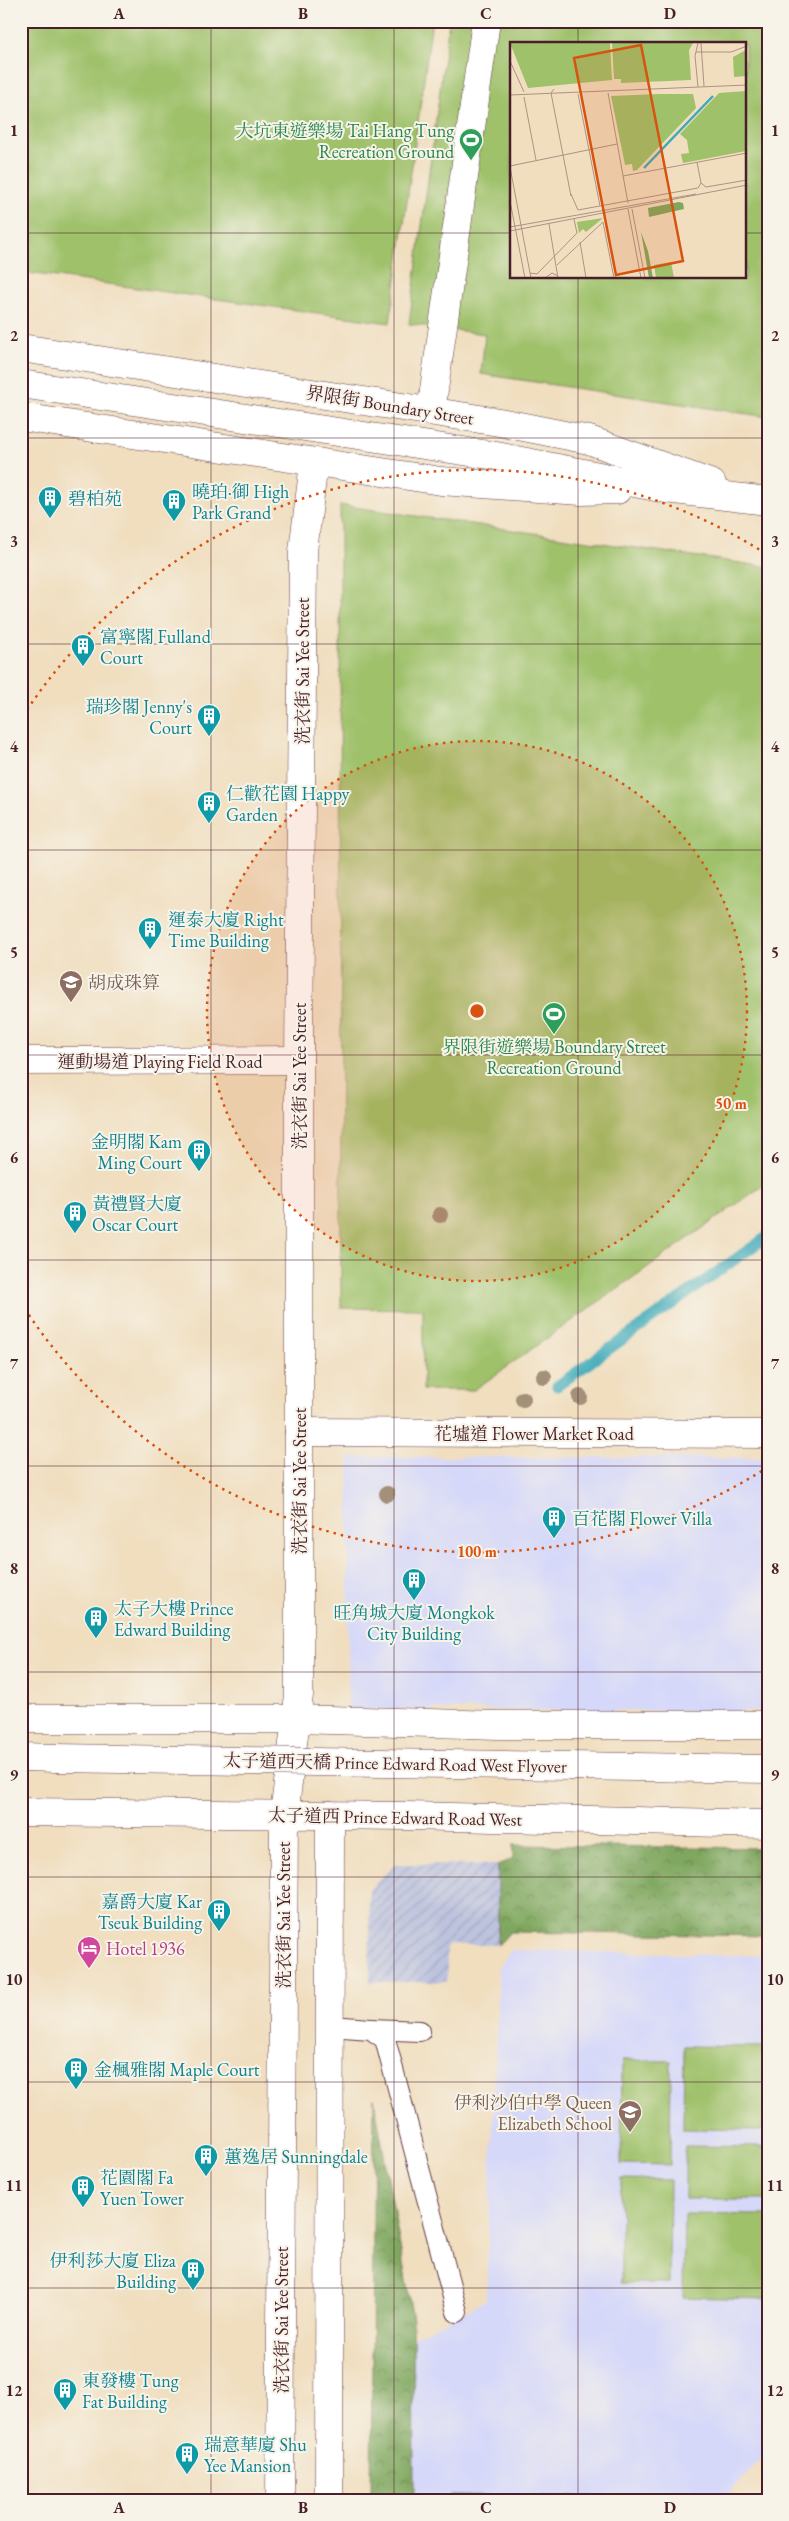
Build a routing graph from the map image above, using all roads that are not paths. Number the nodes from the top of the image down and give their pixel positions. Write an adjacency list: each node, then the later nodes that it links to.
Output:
1 (486, 21): 4 (main road)
2 (21, 348): 4 (main road, 界限街 Boundary Street)
3 (21, 384): 7 (main road, 界限街 Boundary Street)
4 (431, 411): 8 (main road, 界限街 Boundary Street)
5 (21, 417): 6 (main road, 界限街 Boundary Street)
6 (314, 463): 7 (main road, 界限街 Boundary Street); 9 (main road, 洗衣街 Sai Yee Street)
7 (666, 489): 8 (main road, 界限街 Boundary Street)
8 (759, 500)
9 (299, 1060): 10 (main road, 運動場道 Playing Field Road); 11 (main road, 洗衣街 Sai Yee Street)
10 (21, 1061)
11 (300, 1432): 12 (main road, 花墟道 Flower Market Road); 14 (main road, 洗衣街 Sai Yee Street)
12 (768, 1434)
13 (21, 1719): 14 (main road)
14 (296, 1719): 15 (main road); 19 (main road, 洗衣街 Sai Yee Street)
15 (768, 1725)
16 (21, 1757): 17 (main road, 太子道西天橋 Prince Edward Road West Flyover, bridge)
17 (768, 1769)
18 (21, 1812): 19 (main road, 太子道西 Prince Edward Road West)
19 (284, 1815): 20 (main road, 太子道西 Prince Edward Road West); 26 (main road, 洗衣街 Sai Yee Street)
20 (330, 1815): 21 (main road, 太子道西 Prince Edward Road West); 22 (main road)
21 (768, 1824)
22 (330, 2026): 23 (lane); 27 (main road)
23 (371, 2029): 24 (lane); 25 (lane)
24 (420, 2031)
25 (457, 2312)
26 (280, 2500)
27 (329, 2500)

